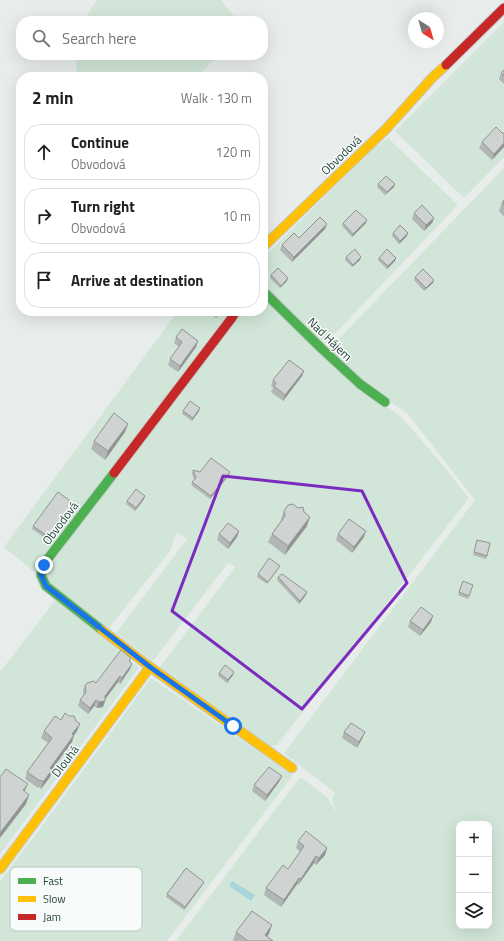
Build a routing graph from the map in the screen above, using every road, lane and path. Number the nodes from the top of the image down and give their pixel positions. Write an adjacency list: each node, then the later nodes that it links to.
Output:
1 (504, 8): 2 (street, Obvodová)
2 (268, 243)
3 (268, 296): 5 (street, Nad Hájem)
4 (233, 316): 6 (street, Obvodová)
5 (385, 402)
6 (150, 667): 7 (street, Obvodová); 8 (street, Dlouhá)
7 (292, 768)
8 (0, 869)

